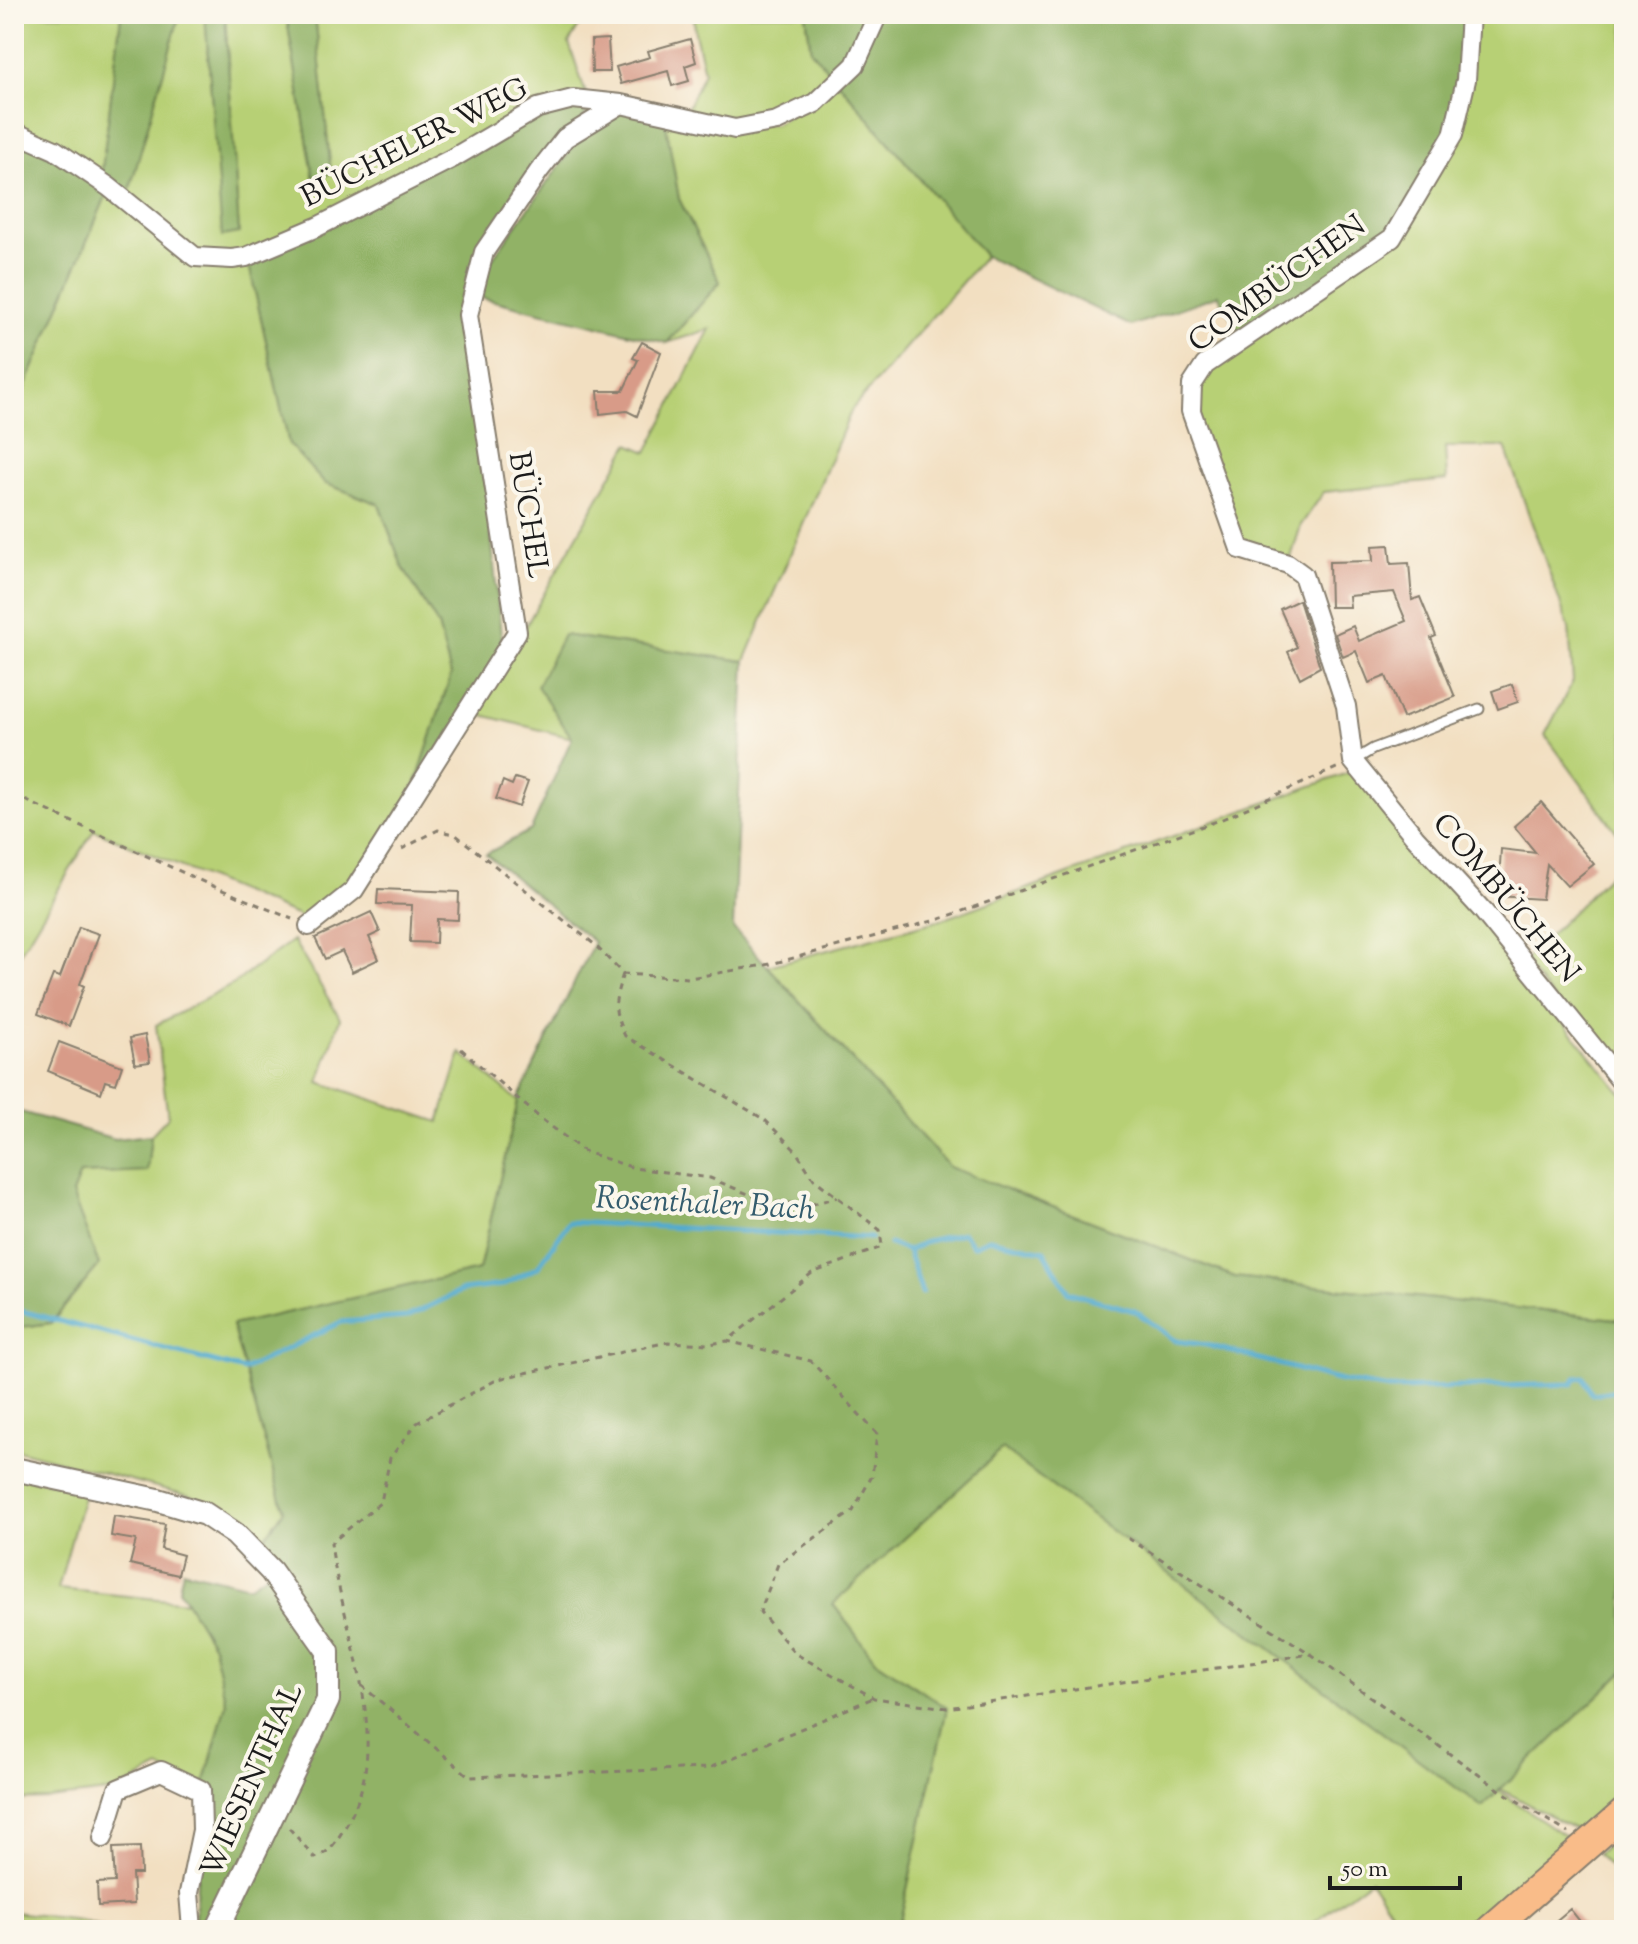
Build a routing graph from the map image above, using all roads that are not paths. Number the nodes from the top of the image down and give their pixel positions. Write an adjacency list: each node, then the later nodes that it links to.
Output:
1 (878, 14): 3 (street, BÜCHELER WEG)
2 (1470, 14): 6 (street, COMBÜCHEN)
3 (621, 104): 4 (street, BÜCHELER WEG); 7 (street, BÜCHEL)
4 (14, 132)
5 (1479, 709): 6 (lane)
6 (1353, 761): 8 (street, COMBÜCHEN)
7 (309, 926)
8 (1624, 1085)
9 (14, 1469): 13 (street, WIESENTHAL)
10 (1624, 1813): 14 (main road)
11 (103, 1838): 12 (street, WIESENTHAL)
12 (192, 1930)
13 (217, 1930)
14 (1490, 1930)

